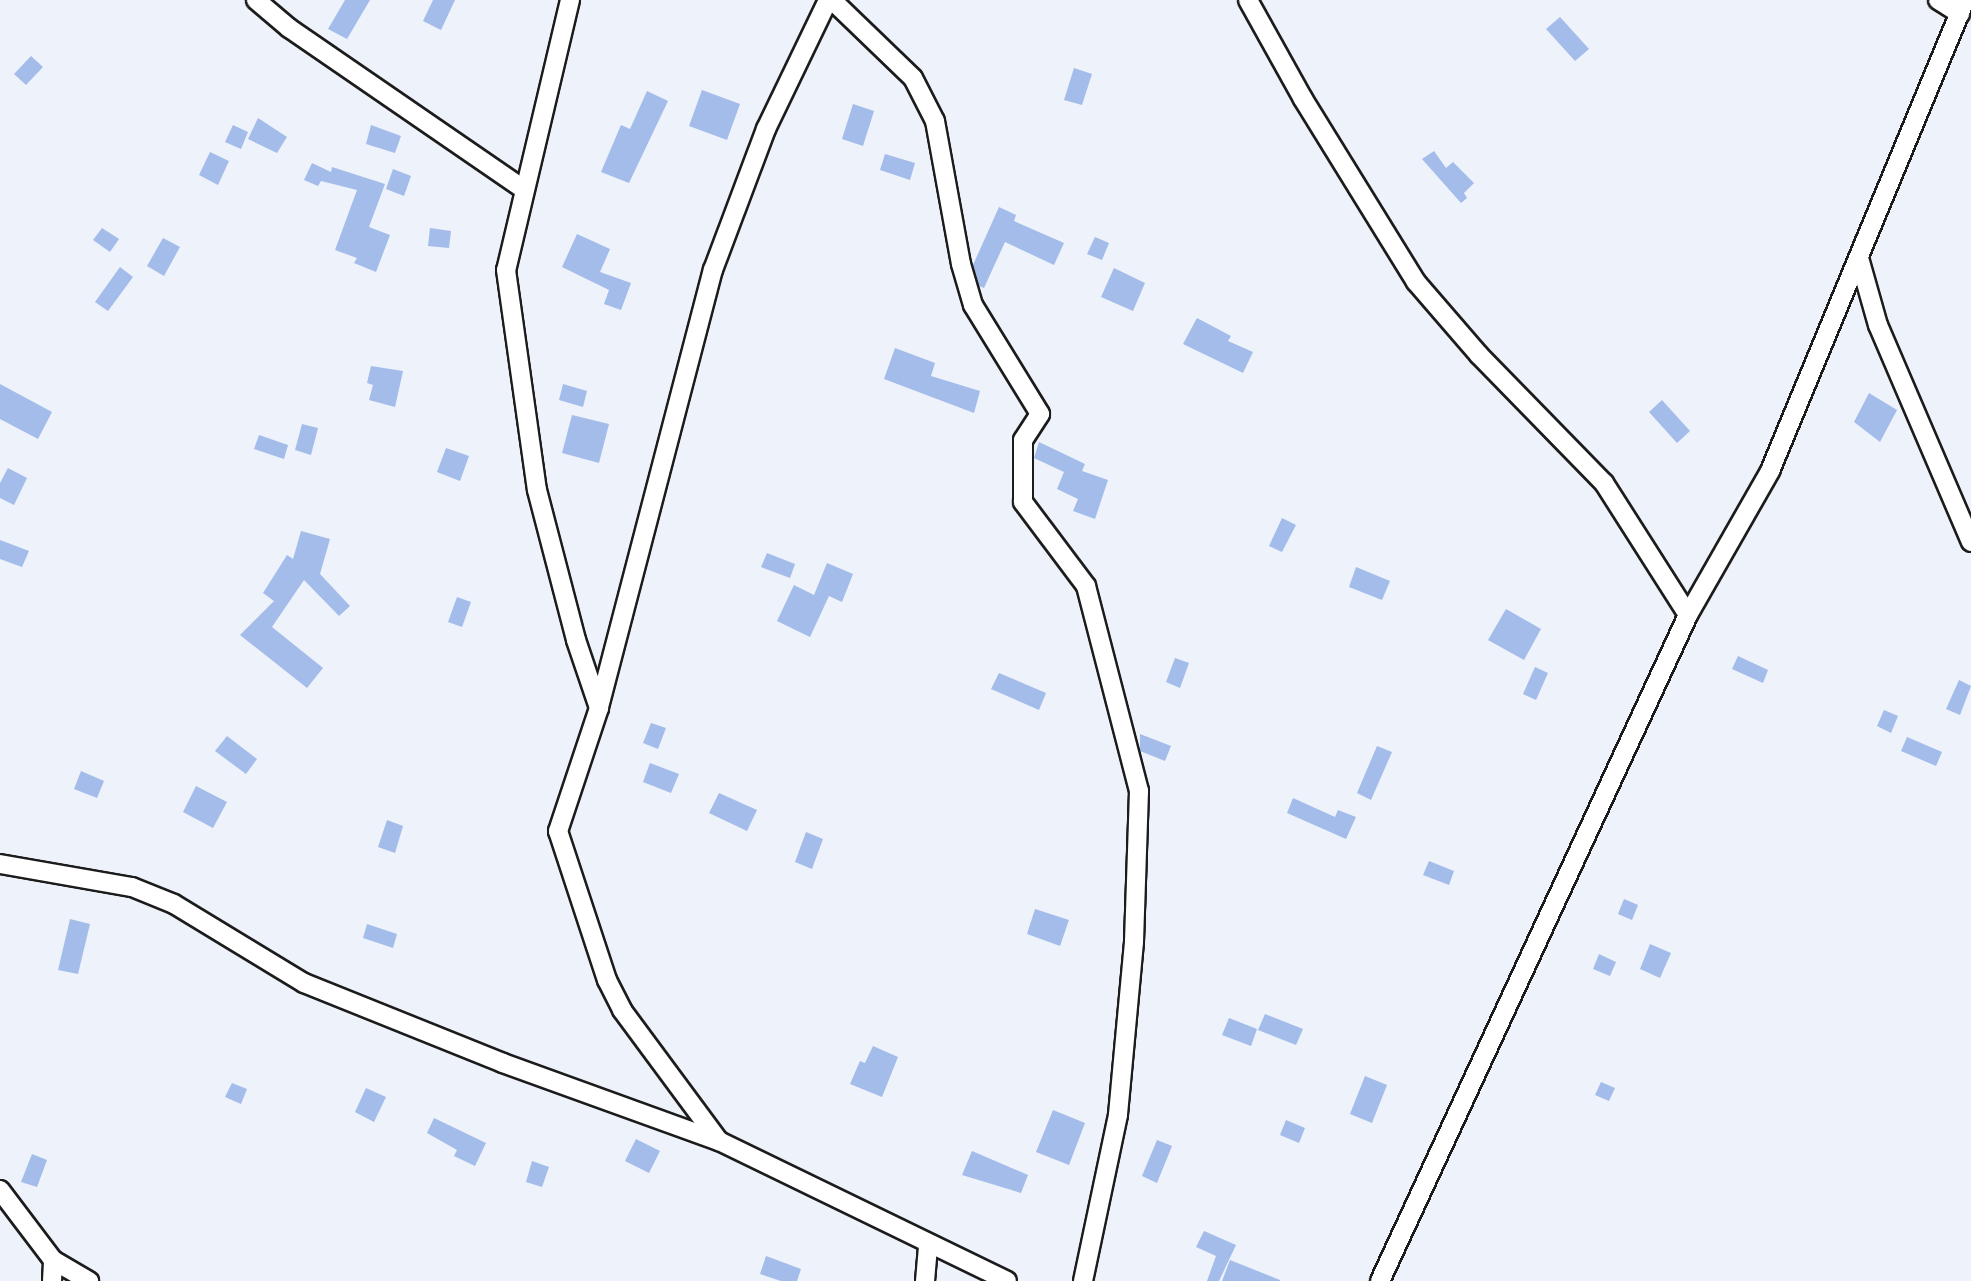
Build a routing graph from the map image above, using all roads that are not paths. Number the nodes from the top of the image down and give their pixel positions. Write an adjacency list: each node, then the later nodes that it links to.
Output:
1 (256, 0): 7 (street)
2 (570, 0): 7 (street)
3 (830, 0): 11 (street); 21 (street)
4 (1248, 0): 10 (street)
5 (1938, 0): 6 (street)
6 (1962, 7): 8 (street)
7 (523, 189): 11 (street)
8 (1859, 258): 9 (street); 10 (street)
9 (1971, 542)
10 (1688, 615): 22 (street)
11 (599, 708): 13 (street)
12 (0, 864): 13 (street)
13 (719, 1141): 15 (street)
14 (0, 1190): 16 (street)
15 (928, 1243): 19 (street); 20 (street)
16 (53, 1260): 17 (street); 18 (street)
17 (52, 1281)
18 (89, 1281)
19 (925, 1281)
20 (1007, 1281)
21 (1083, 1281)
22 (1380, 1281)

